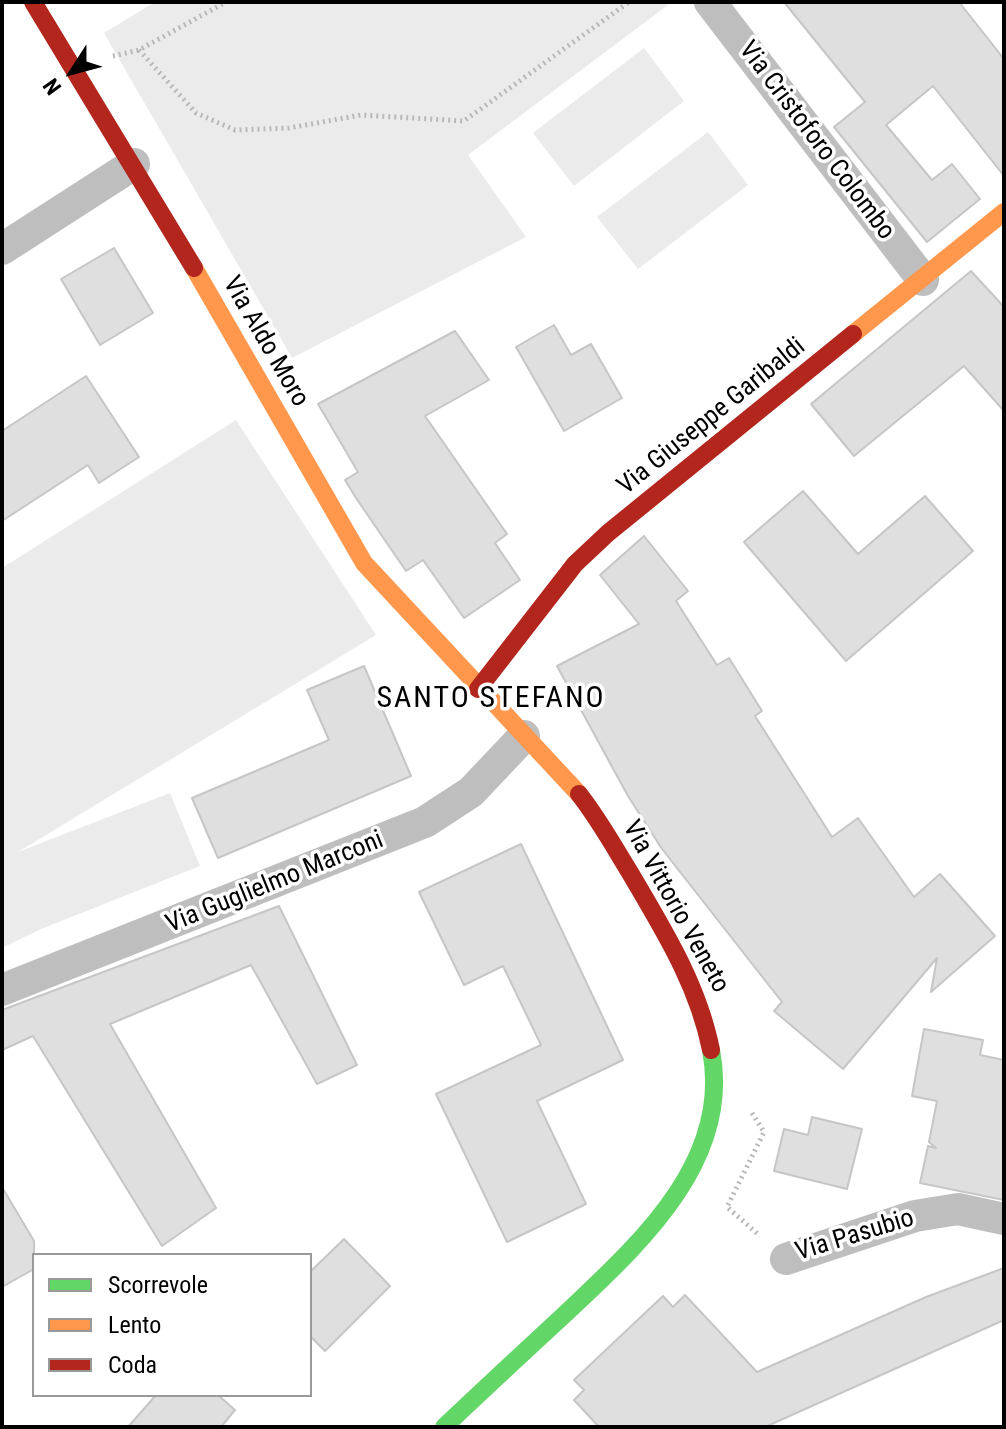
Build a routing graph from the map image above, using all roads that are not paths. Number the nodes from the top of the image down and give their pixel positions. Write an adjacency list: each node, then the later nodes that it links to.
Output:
1 (33, 2): 3 (street, Via Aldo Moro)
2 (710, 2): 6 (street, Via Cristoforo Colombo)
3 (134, 164): 5 (street); 7 (street, Via Aldo Moro)
4 (1004, 212): 6 (street, Via Giuseppe Garibaldi)
5 (2, 249)
6 (923, 280): 7 (street, Via Giuseppe Garibaldi)
7 (478, 689): 8 (street, Via Vittorio Veneto)
8 (524, 736): 9 (street, Via Guglielmo Marconi); 12 (street, Via Vittorio Veneto)
9 (2, 990)
10 (1004, 1219): 11 (street, Via Pasubio)
11 (786, 1259)
12 (444, 1427)

